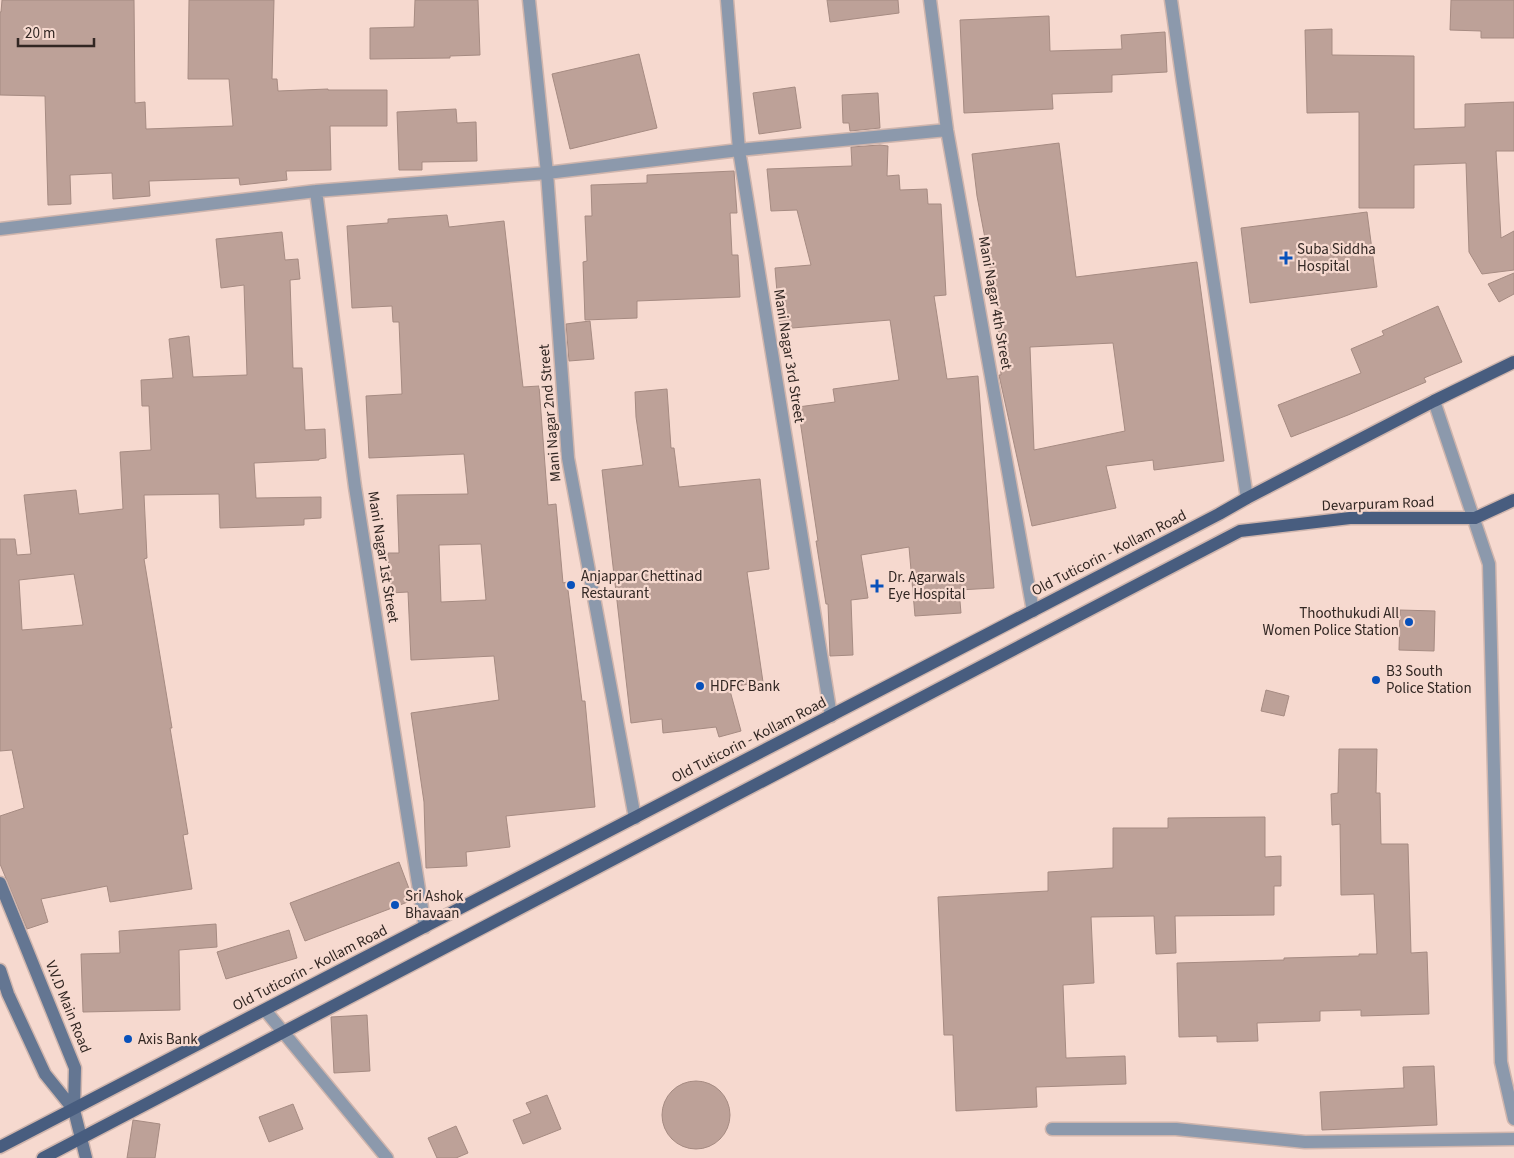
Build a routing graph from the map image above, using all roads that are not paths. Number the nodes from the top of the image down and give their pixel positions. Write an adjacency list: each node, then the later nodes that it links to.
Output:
1 (529, 0): 7 (street, Mani Nagar 2nd Street)
2 (727, 0): 6 (street, Mani Nagar 3rd Street)
3 (930, 0): 5 (street, Mani Nagar 4th Street)
4 (1171, 0): 12 (street)
5 (947, 130): 6 (street); 15 (street, Mani Nagar 4th Street)
6 (739, 150): 7 (street); 16 (street, Mani Nagar 3rd Street)
7 (547, 173): 8 (street); 17 (street, Mani Nagar 2nd Street)
8 (316, 191): 9 (street); 19 (street, Mani Nagar 1st Street)
9 (0, 229)
10 (1514, 362): 11 (main road, Old Tuticorin - Kollam Road)
11 (1434, 401): 12 (main road, Old Tuticorin - Kollam Road); 14 (street)
12 (1247, 498): 15 (main road, Old Tuticorin - Kollam Road)
13 (1514, 500): 14 (main road, Devarpuram Road)
14 (1475, 518): 22 (main road, Devarpuram Road); 24 (street)
15 (1033, 611): 16 (main road, Old Tuticorin - Kollam Road)
16 (831, 716): 17 (main road, Old Tuticorin - Kollam Road)
17 (635, 818): 19 (main road, Old Tuticorin - Kollam Road)
18 (0, 883): 23 (main road, V.V.D Main Road)
19 (425, 927): 21 (main road, Old Tuticorin - Kollam Road)
20 (0, 970): 23 (main road)
21 (265, 1010): 22 (street); 23 (main road, Old Tuticorin - Kollam Road)
22 (284, 1033): 26 (main road); 31 (street)
23 (74, 1110): 26 (main road); 28 (main road, Old Tuticorin - Kollam Road)
24 (1514, 1120)
25 (1052, 1129): 27 (street)
26 (81, 1138): 29 (main road); 30 (main road)
27 (1514, 1139)
28 (0, 1147)
29 (43, 1158)
30 (86, 1158)
31 (387, 1158)

